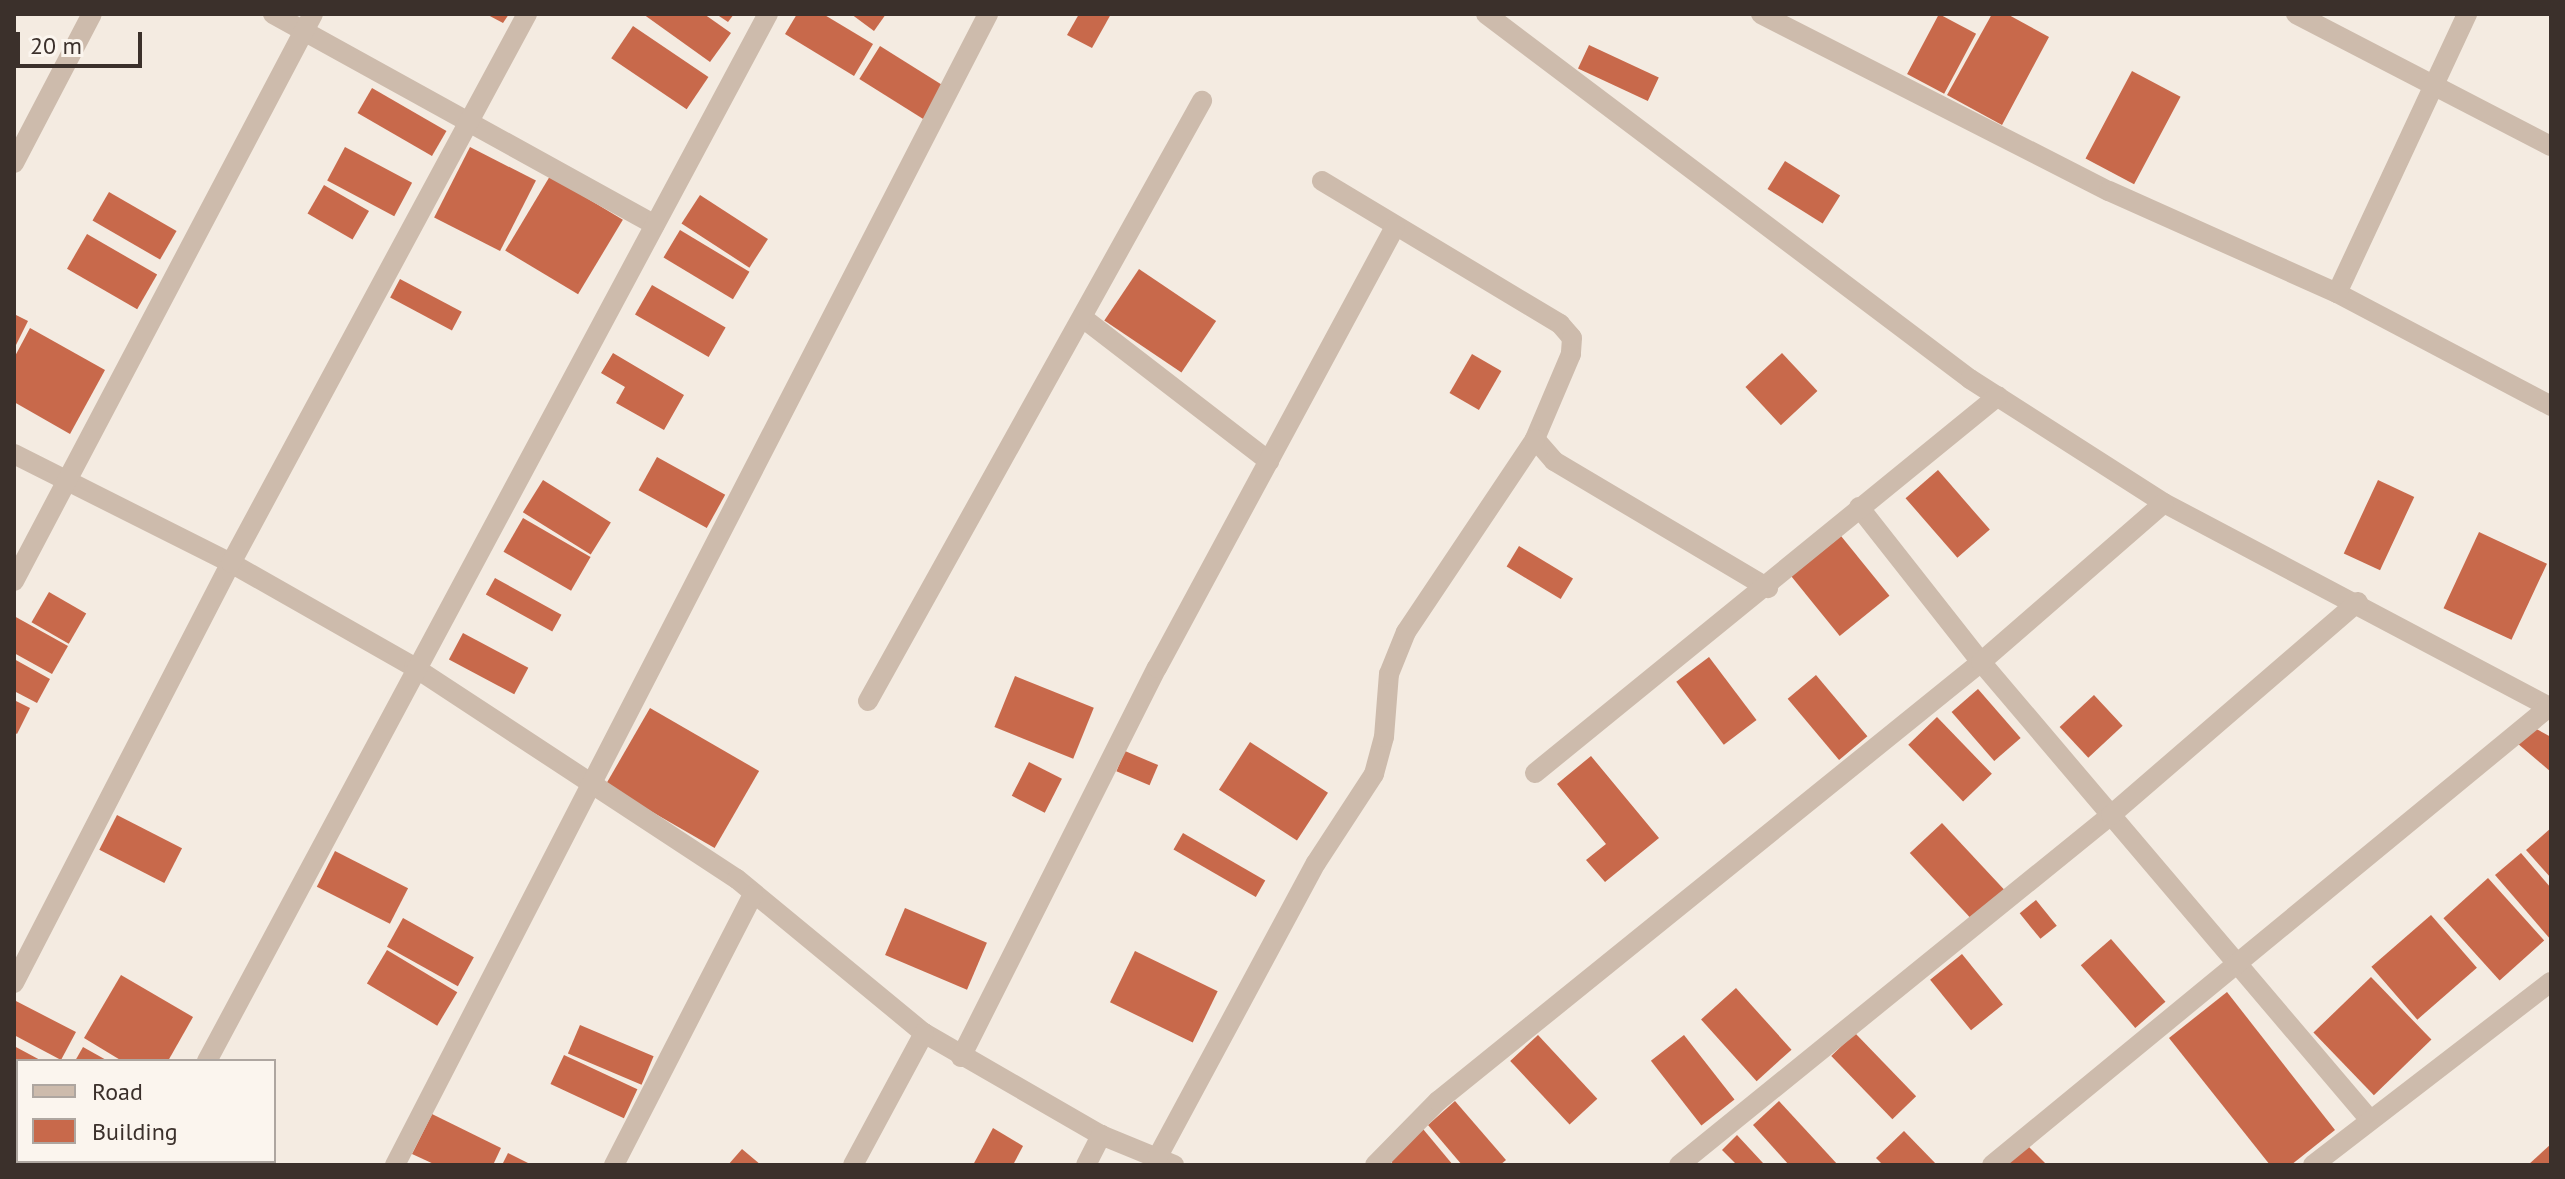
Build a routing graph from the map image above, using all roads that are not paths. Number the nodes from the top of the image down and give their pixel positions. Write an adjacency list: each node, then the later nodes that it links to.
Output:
1 (92, 14): 15 (street)
2 (273, 14): 10 (street)
3 (527, 14): 13 (street)
4 (768, 14): 17 (street)
5 (988, 14): 38 (street)
6 (1486, 14): 21 (street)
7 (1761, 14): 19 (street)
8 (2296, 14): 11 (street)
9 (2467, 14): 11 (street)
10 (309, 23): 13 (street); 26 (street)
11 (2434, 82): 14 (street); 19 (street)
12 (1202, 101): 20 (street)
13 (472, 124): 17 (street); 29 (street)
14 (2551, 146)
15 (14, 163)
16 (1322, 181): 18 (street)
17 (655, 225): 34 (street)
18 (1395, 227): 23 (street); 25 (street)
19 (2337, 293): 22 (street)
20 (1083, 318): 25 (street); 35 (street)
21 (1998, 396): 27 (street); 28 (street)
22 (2551, 406)
23 (1535, 439): 31 (street); 49 (street)
24 (14, 454): 26 (street)
25 (1269, 461): 45 (street)
26 (67, 480): 29 (street); 30 (street)
27 (2164, 503): 32 (street); 33 (street)
28 (1859, 507): 31 (street); 33 (street)
29 (231, 563): 34 (street); 43 (street)
30 (14, 581)
31 (1768, 588): 37 (street)
32 (2358, 602): 36 (street); 39 (street)
33 (1981, 662): 39 (street); 54 (street)
34 (414, 667): 38 (street); 46 (street)
35 (868, 701)
36 (2550, 707): 41 (street)
37 (1535, 773)
38 (596, 782): 40 (street); 50 (street)
39 (2111, 815): 41 (street); 55 (street)
40 (753, 895): 44 (street); 51 (street)
41 (2235, 964): 47 (street); 56 (street)
42 (2551, 982): 47 (street)
43 (14, 983)
44 (924, 1033): 45 (street); 52 (street)
45 (961, 1057): 48 (street)
46 (208, 1059)
47 (2370, 1120): 57 (street)
48 (1101, 1135): 49 (street); 53 (street)
49 (1165, 1162)
50 (395, 1165)
51 (614, 1165)
52 (853, 1165)
53 (1086, 1165)
54 (1375, 1165)
55 (1679, 1165)
56 (1992, 1165)
57 (2313, 1165)

